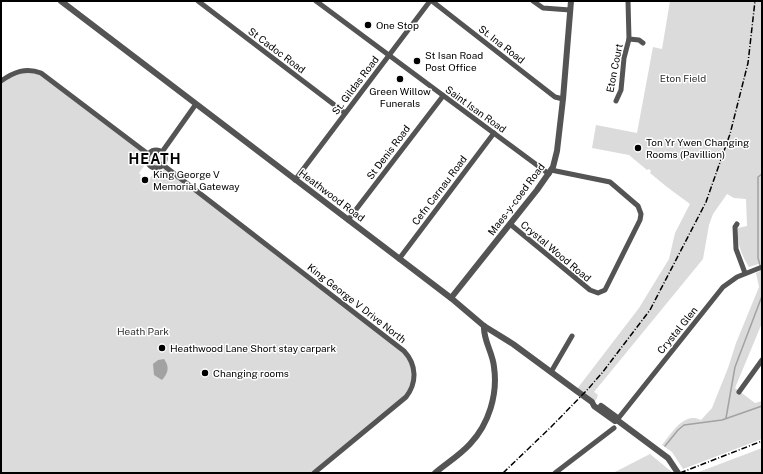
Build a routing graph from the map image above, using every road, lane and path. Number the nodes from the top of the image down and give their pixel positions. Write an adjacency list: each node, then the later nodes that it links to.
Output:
1 (61, 1): 16 (street, Heathwood Road)
2 (198, 1): 17 (street, St Cadoc Road)
3 (316, 1): 11 (street, Saint Isan Road)
4 (431, 1): 11 (street, St. Gildas Road); 14 (street, St. Ina Road)
5 (533, 1): 8 (street)
6 (571, 1): 8 (street, Maes-y-coed Road)
7 (628, 1): 9 (street, Eton Court)
8 (570, 10): 14 (street, Maes-y-coed Road)
9 (629, 39): 10 (street, Eton Court); 15 (street, Eton Court)
10 (643, 43)
11 (389, 56): 13 (street, Saint Isan Road); 17 (street, St. Gildas Road)
12 (1, 81): 20 (street)
13 (443, 96): 18 (street, Saint Isan Road); 24 (street, St Denis Road)
14 (563, 100): 22 (street, Maes-y-coed Road)
15 (616, 101)
16 (196, 104): 19 (street); 23 (street, Heathwood Road)
17 (345, 113): 23 (street, St. Gildas Road)
18 (494, 133): 22 (street, Saint Isan Road); 27 (street, Cefn Carnau Road)
19 (162, 152): 20 (street); 21 (street)
20 (148, 154): 21 (street)
21 (163, 165): 38 (street, King George V Drive North)
22 (550, 172): 25 (street, Maes-y-coed Road); 25 (street, Crystal Wood Road)
23 (295, 180): 24 (street, Heathwood Road)
24 (348, 220): 27 (street, Heathwood Road)
25 (510, 224): 30 (street, Maes-y-coed Road)
26 (737, 224): 29 (street)
27 (399, 258): 30 (street, Heathwood Road)
28 (760, 268): 29 (street, Crystal Glen)
29 (745, 273): 36 (street, Crystal Glen)
30 (451, 298): 31 (street, Heathwood Road)
31 (484, 326): 34 (street, Heathwood Road); 39 (street)
32 (572, 336): 34 (street)
33 (762, 360): 35 (street)
34 (551, 372): 36 (street, Heathwood Road)
35 (739, 392)
36 (617, 420): 41 (street, Heathwood Road)
37 (614, 428): 40 (street)
38 (314, 473)
39 (435, 473)
40 (555, 473)
41 (678, 473)

